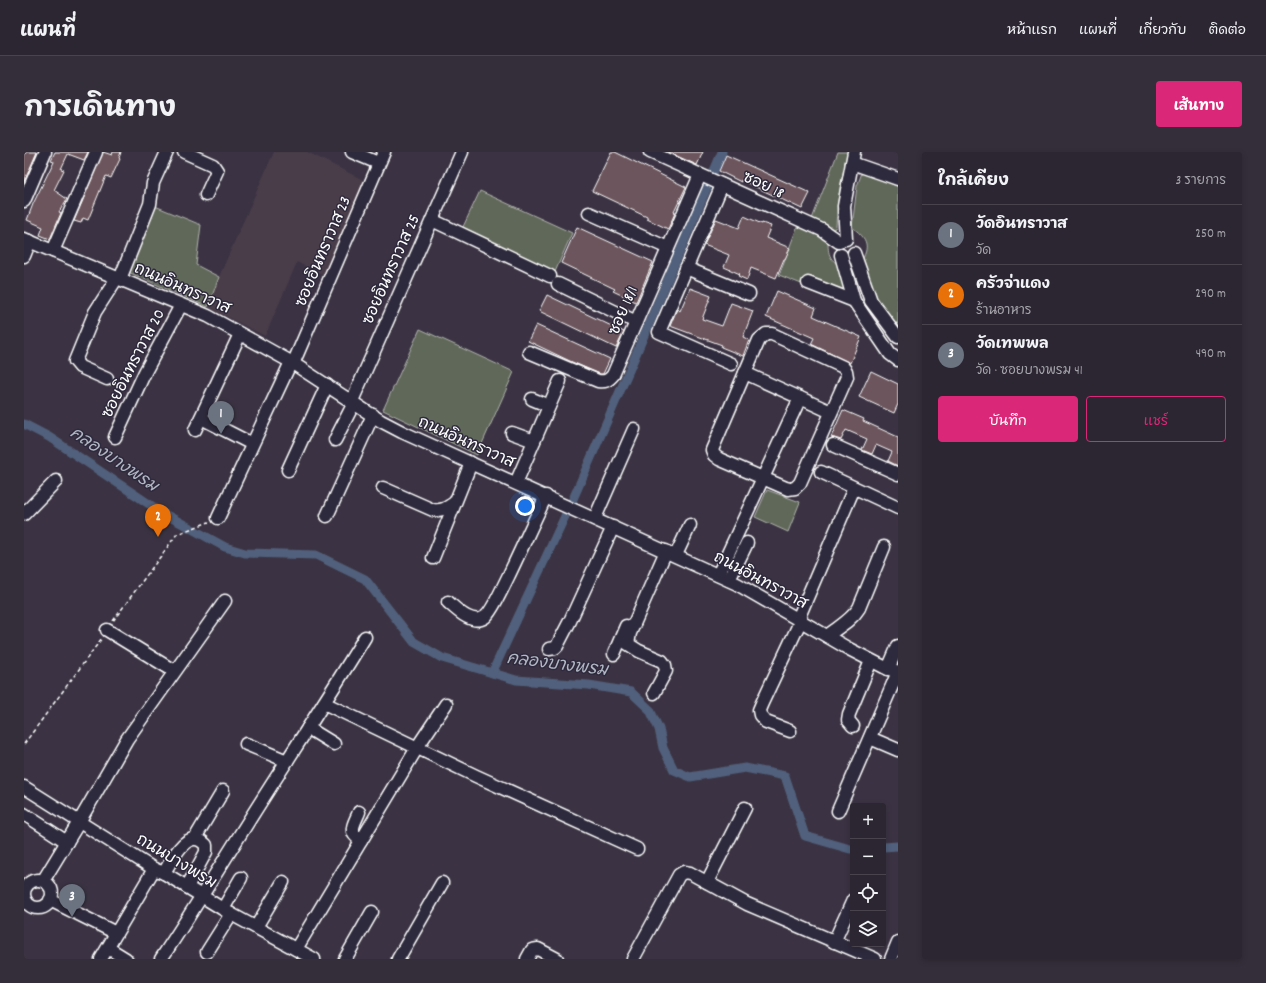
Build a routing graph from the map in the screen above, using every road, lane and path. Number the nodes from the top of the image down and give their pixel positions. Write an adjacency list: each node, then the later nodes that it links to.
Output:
1 (45, 152): 15 (street)
2 (96, 152): 21 (street)
3 (167, 152): 26 (street)
4 (184, 152): 14 (street)
5 (352, 152): 10 (street)
6 (384, 152): 10 (street, ซอยอินทราวาส 23)
7 (462, 152): 17 (street, ซอยอินทราวาส 25)
8 (650, 152): 11 (street, ซอย 18)
9 (853, 157): 12 (street); 19 (street)
10 (378, 164): 36 (street, ซอยอินทราวาส 23)
11 (702, 176): 13 (street, ซอย 18); 20 (street, ซอย 18/1)
12 (898, 179)
13 (720, 184): 19 (street, ซอย 18); 25 (street)
14 (206, 195)
15 (24, 201)
16 (589, 213): 20 (street)
17 (432, 220): 31 (street); 44 (street, ซอยอินทราวาส 25)
18 (27, 240): 21 (street, ถนนอินทราวาส); 24 (street)
19 (843, 240): 22 (street); 23 (street)
20 (668, 248): 31 (street, ซอย 18/1)
21 (53, 251): 26 (street, ถนนอินทราวาส)
22 (854, 253): 23 (street); 33 (street)
23 (841, 255): 29 (street)
24 (24, 256)
25 (686, 268): 28 (street); 37 (street)
26 (118, 279): 30 (street, ถนนอินทราวาส); 39 (street)
27 (808, 283): 29 (street)
28 (749, 294)
29 (854, 301): 35 (street)
30 (181, 305): 32 (street, ถนนอินทราวาส); 52 (street, ซอยอินทราวาส 20)
31 (636, 322): 34 (street, ซอย 18/1)
32 (240, 334): 36 (street, ถนนอินทราวาส); 48 (street)
33 (898, 337)
34 (529, 352)
35 (898, 360)
36 (292, 363): 41 (street, ถนนอินทราวาส); 55 (street, ซอยอินทราวาส 23)
37 (731, 364)
38 (744, 373): 42 (street); 46 (street); 61 (street)
39 (107, 379)
40 (560, 381): 45 (street)
41 (327, 386): 44 (street, ถนนอินทราวาส); 58 (street)
42 (800, 398): 46 (street); 61 (street)
43 (532, 399): 45 (street)
44 (353, 402): 47 (street, ถนนอินทราวาส); 53 (street, ซอยอินทราวาส 25)
45 (549, 406): 54 (street)
46 (831, 412): 61 (street)
47 (373, 415): 57 (street, ถนนอินทราวาส); 70 (street)
48 (201, 418): 50 (street); 55 (street)
49 (634, 429): 71 (street)
50 (195, 430)
51 (512, 433): 54 (street)
52 (115, 437)
53 (335, 440)
54 (534, 442): 63 (street)
55 (252, 444): 72 (street, ซอยอินทราวาส 23)
56 (833, 444): 60 (street)
57 (472, 463): 63 (street, ถนนอินทราวาส); 67 (street)
58 (288, 470)
59 (821, 472): 65 (street)
60 (898, 474)
61 (763, 479): 79 (street)
62 (56, 481): 69 (street)
63 (516, 483): 66 (street, ถนนอินทราวาส)
64 (383, 488): 67 (street)
65 (854, 488): 68 (street); 83 (street)
66 (546, 496): 71 (street, ถนนอินทราวาส); 82 (street)
67 (454, 503): 78 (street)
68 (898, 508)
69 (24, 514)
70 (327, 516)
71 (595, 518): 74 (street, ถนนอินทราวาส)
72 (214, 520): 84 (path)
73 (690, 525): 77 (street)
74 (617, 528): 77 (street, ถนนอินทราวาส); 87 (street); 89 (street)
75 (747, 543): 80 (street)
76 (884, 547): 85 (street)
77 (667, 552): 79 (street, ถนนอินทราวาส); 90 (street); 94 (street)
78 (433, 558)
79 (718, 575): 80 (street, ถนนอินทราวาส)
80 (729, 580): 83 (street, ถนนอินทราวาส)
81 (225, 601): 92 (street)
82 (448, 602)
83 (800, 619): 85 (street, ถนนอินทราวาส); 99 (street)
84 (107, 630): 92 (street); 101 (path)
85 (826, 636): 91 (street, ถนนอินทราวาส)
86 (365, 637): 95 (street)
87 (569, 638)
88 (898, 646): 93 (street)
89 (549, 649)
90 (614, 654)
91 (871, 661): 93 (street, ถนนอินทราวาส); 97 (street)
92 (174, 671): 113 (street)
93 (895, 671): 100 (street)
94 (654, 693)
95 (324, 703): 98 (street); 104 (street)
96 (446, 704): 104 (street)
97 (853, 726)
98 (308, 728): 103 (street); 106 (street)
99 (790, 731)
100 (870, 738): 105 (street); 110 (street)
101 (24, 744)
102 (246, 744): 106 (street)
103 (334, 744)
104 (418, 747): 115 (street); 117 (street)
105 (898, 750)
106 (287, 761): 126 (street)
107 (24, 787): 113 (street, ถนนบางพรม)
108 (223, 791): 114 (street)
109 (745, 808): 122 (street)
110 (838, 811)
111 (359, 812): 115 (street)
112 (24, 814): 116 (street)
113 (79, 822): 116 (street); 118 (street, ถนนบางพรม)
114 (195, 838): 118 (street); 124 (street)
115 (361, 841): 135 (street)
116 (67, 842): 120 (street)
117 (637, 849)
118 (159, 871): 124 (street, ถนนบางพรม); 132 (street)
119 (241, 878): 129 (street)
120 (43, 881): 125 (street); 127 (street)
121 (283, 882): 131 (street)
122 (707, 882): 133 (street); 146 (street)
123 (442, 883): 143 (street)
124 (187, 887): 126 (street, ถนนบางพรม)
125 (24, 891): 127 (street)
126 (203, 896): 129 (street, ถนนบางพรม); 140 (street)
127 (50, 900): 132 (street)
128 (850, 907): 133 (street)
129 (227, 911): 131 (street, ถนนบางพรม); 137 (street)
130 (372, 912): 142 (street)
131 (256, 927): 135 (street, ถนนบางพรม)
132 (116, 933): 138 (street)
133 (834, 942): 147 (street)
134 (898, 942): 148 (street)
135 (296, 949): 141 (street, ถนนบางพรม)
136 (113, 951): 139 (street)
137 (207, 952)
138 (101, 959)
139 (126, 959)
140 (161, 959)
141 (314, 959)
142 (345, 959)
143 (398, 959)
144 (527, 959): 145 (street)
145 (557, 959)
146 (633, 959)
147 (875, 959)
148 (891, 959)

